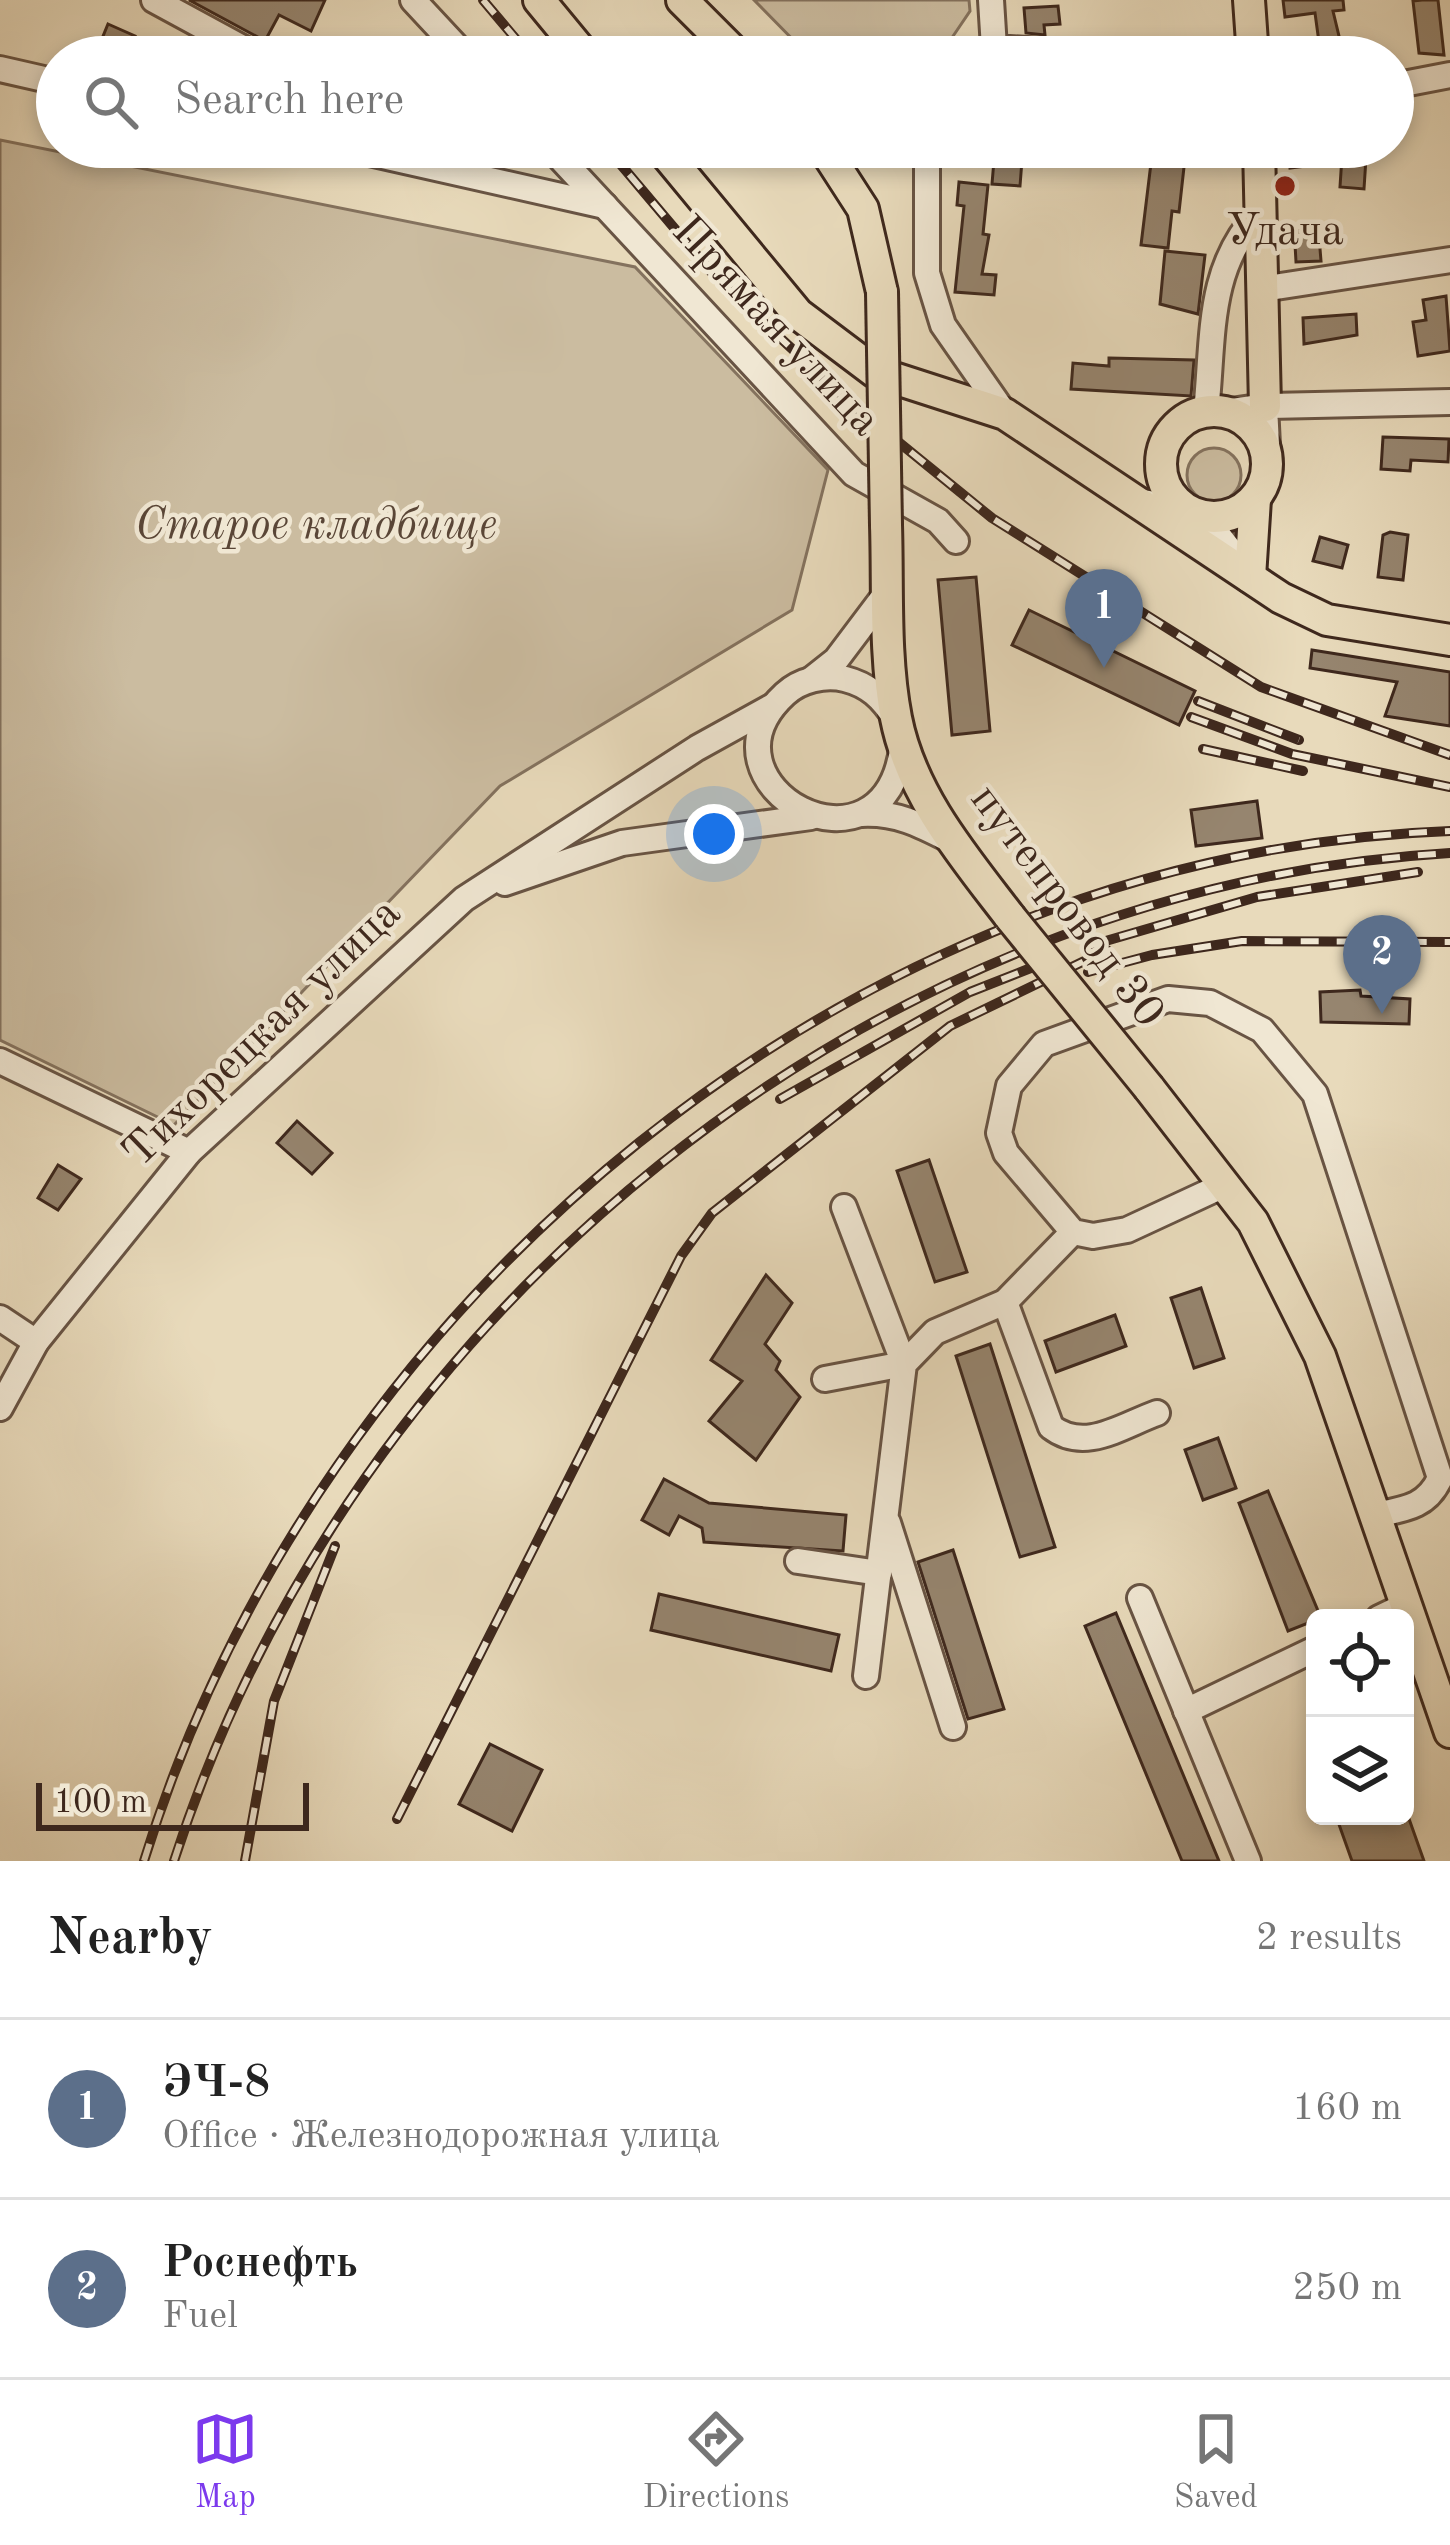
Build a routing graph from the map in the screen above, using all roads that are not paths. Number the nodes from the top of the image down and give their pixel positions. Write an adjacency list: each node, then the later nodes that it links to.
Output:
1 (154, 0): 7 (street)
2 (413, 0): 8 (street)
3 (539, 0): 9 (main road)
4 (682, 0): 10 (main road)
5 (991, 0): 11 (street)
6 (1249, 0): 12 (main road)
7 (220, 36)
8 (446, 36)
9 (569, 36)
10 (718, 36)
11 (993, 36)
12 (1252, 36)
13 (0, 69): 15 (street)
14 (1450, 75): 16 (street)
15 (36, 77)
16 (1414, 82)
17 (436, 168): 23 (street)
18 (570, 168): 23 (street, Прямая улица)
19 (677, 168): 30 (main road)
20 (837, 168): 37 (main road, путепровод 30, bridge)
21 (927, 168): 30 (street)
22 (1259, 168): 24 (main road)
23 (605, 206): 35 (street, Прямая улица)
24 (1259, 213): 26 (main road); 29 (street)
25 (1450, 260): 26 (street)
26 (1262, 290): 28 (main road)
27 (1450, 402): 28 (street)
28 (1265, 406): 29 (street); 31 (street)
29 (1215, 412): 31 (main road); 34 (main road)
30 (1005, 414): 32 (main road)
31 (1268, 465): 33 (main road)
32 (1135, 500): 34 (street); 36 (main road)
33 (1255, 500): 34 (main road); 36 (main road)
34 (1196, 513): 36 (street)
35 (956, 541)
36 (1250, 577): 38 (main road)
37 (888, 590): 39 (street); 41 (main road, путепровод 30)
38 (1450, 640)
39 (812, 679): 40 (street); 41 (street)
40 (773, 706): 43 (street); 45 (street)
41 (900, 730): 42 (street); 44 (main road, путепровод 30)
42 (859, 814): 43 (street); 44 (street)
43 (811, 817): 45 (street)
44 (952, 842): 48 (main road, путепровод 30, bridge)
45 (464, 899): 47 (street, Тихорецкая улица)
46 (0, 1061): 47 (street)
47 (189, 1152): 53 (street, Тихорецкая улица)
48 (1224, 1185): 50 (street); 59 (main road, путепровод 30)
49 (844, 1208): 54 (street)
50 (1073, 1232): 51 (street); 59 (street)
51 (1005, 1302): 54 (street); 57 (street)
52 (0, 1318): 53 (street)
53 (36, 1342): 56 (street, Тихорецкая улица)
54 (904, 1364): 55 (street); 58 (street)
55 (825, 1378)
56 (0, 1408)
57 (1157, 1413)
58 (886, 1514): 61 (street); 68 (street)
59 (1375, 1516): 63 (main road, путепровод 30)
60 (798, 1561): 61 (street)
61 (879, 1573): 66 (street)
62 (1140, 1598): 67 (street)
63 (1393, 1609)
64 (1306, 1653): 67 (street)
65 (1414, 1656): 69 (main road, путепровод 30)
66 (866, 1676)
67 (1186, 1712): 70 (street)
68 (953, 1727)
69 (1450, 1732)
70 (1248, 1861)

